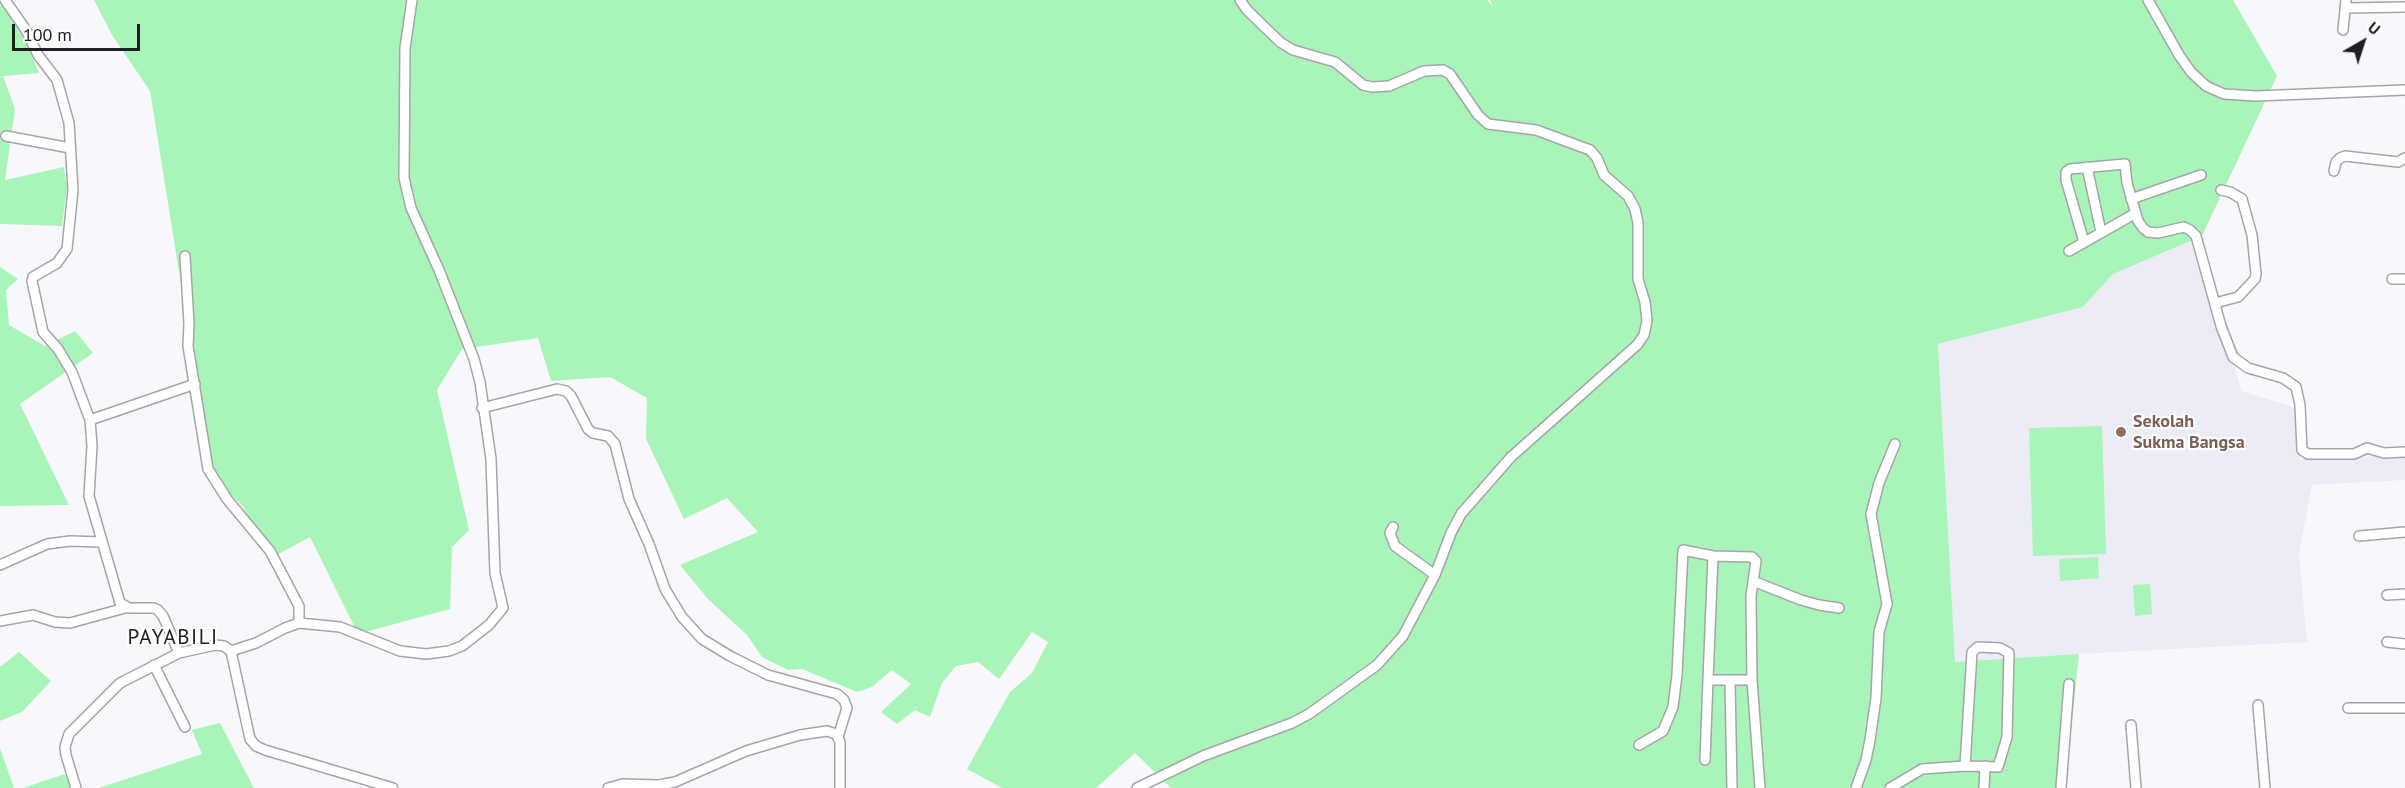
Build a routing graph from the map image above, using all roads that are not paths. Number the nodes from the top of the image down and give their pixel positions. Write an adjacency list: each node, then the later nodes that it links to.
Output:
1 (5, 0): 10 (street)
2 (412, 0): 26 (street)
3 (1240, 0): 36 (street)
4 (2148, 0): 8 (street)
5 (2346, 4): 6 (street); 7 (street)
6 (2405, 7)
7 (2343, 30)
8 (2405, 90)
9 (6, 136): 10 (street)
10 (70, 148): 27 (street)
11 (2405, 158): 13 (street)
12 (2087, 167): 16 (street); 18 (street); 19 (street)
13 (2334, 171)
14 (2201, 175): 16 (street)
15 (2221, 190): 24 (street)
16 (2132, 199): 17 (street)
17 (2136, 213): 18 (street); 24 (street)
18 (2101, 232): 19 (street)
19 (2084, 243): 20 (street)
20 (2069, 251)
21 (185, 256): 25 (street)
22 (2392, 279): 23 (street)
23 (2405, 279)
24 (2215, 303): 29 (street)
25 (195, 384): 27 (street); 43 (street)
26 (482, 408): 43 (street); 58 (street)
27 (90, 420): 33 (street)
28 (1895, 444): 70 (street)
29 (2405, 452)
30 (1393, 526): 36 (street)
31 (2405, 532): 32 (street)
32 (2359, 536)
33 (102, 542): 35 (street); 40 (street)
34 (1713, 556): 37 (street); 49 (street); 59 (street)
35 (0, 565)
36 (1435, 575): 67 (street)
37 (1754, 581): 41 (street); 51 (street)
38 (2405, 594): 39 (street)
39 (2386, 596)
40 (125, 608): 42 (street); 47 (street)
41 (1839, 608)
42 (0, 621)
43 (299, 623): 46 (street)
44 (2387, 642): 45 (street)
45 (2405, 644)
46 (231, 651): 47 (street); 64 (street)
47 (179, 653): 48 (street)
48 (154, 665): 57 (street); 63 (street)
49 (1707, 680): 50 (street); 60 (street)
50 (1730, 680): 51 (street); 68 (street)
51 (1752, 680): 69 (street)
52 (2069, 684): 73 (street)
53 (2258, 705): 75 (street)
54 (2348, 708): 55 (street)
55 (2405, 708)
56 (2131, 725): 74 (street)
57 (185, 726)
58 (838, 737): 65 (street); 66 (street)
59 (1639, 745)
60 (1705, 760)
61 (1965, 766): 62 (street); 62 (street); 71 (street)
62 (1984, 766): 72 (street)
63 (76, 788)
64 (393, 788)
65 (608, 788)
66 (840, 788)
67 (1137, 788)
68 (1732, 788)
69 (1760, 788)
70 (1856, 788)
71 (1890, 788)
72 (1984, 788)
73 (2061, 788)
74 (2136, 788)
75 (2265, 788)

